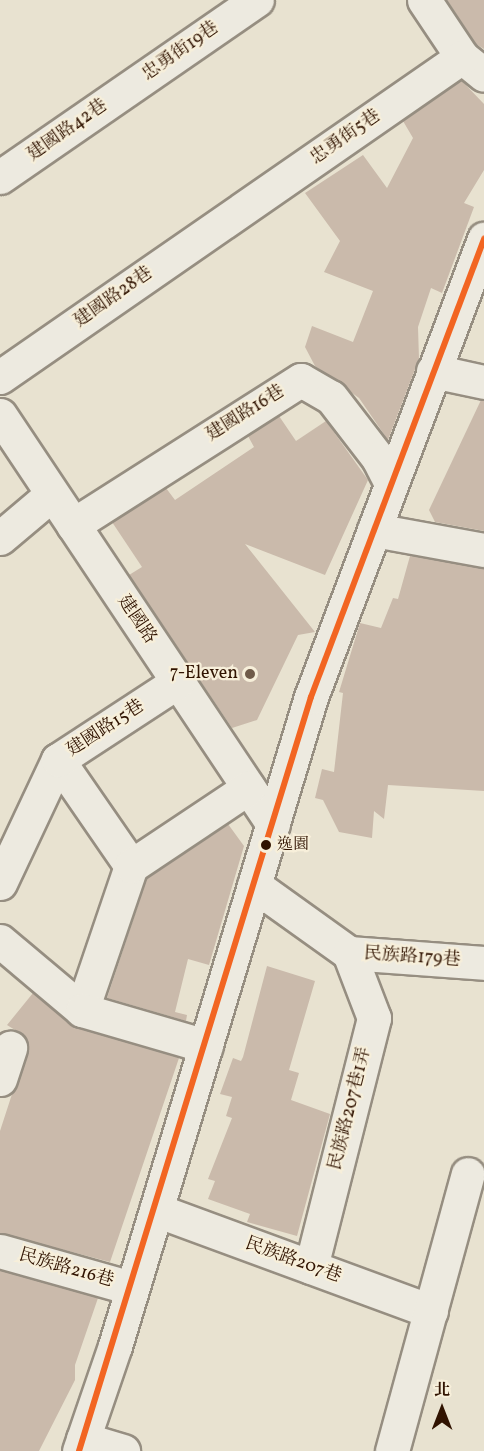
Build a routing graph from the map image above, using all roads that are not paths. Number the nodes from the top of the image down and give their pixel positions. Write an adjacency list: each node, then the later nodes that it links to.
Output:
1 (257, 0): 4 (street, 忠勇街19巷)
2 (424, 0): 3 (street)
3 (473, 66): 6 (street, 忠勇街5巷)
4 (135, 84): 5 (street, 建國路42巷)
5 (0, 177)
6 (229, 219): 9 (street, 建國路28巷)
7 (484, 239): 8 (street)
8 (432, 371): 10 (street); 12 (street)
9 (0, 377)
10 (484, 382)
11 (0, 416): 13 (street, 建國路)
12 (391, 484): 14 (street, 建國路16巷); 15 (street)
13 (52, 494): 14 (street, 建國路); 16 (street)
14 (73, 525): 18 (street, 建國路)
15 (374, 530): 17 (street); 21 (street)
16 (0, 538)
17 (484, 550)
18 (177, 682): 19 (street, 建國路15巷); 20 (street, 建國路)
19 (58, 760): 22 (street); 23 (street, 建國路15巷)
20 (248, 788): 21 (street, 建國路); 22 (street)
21 (273, 824): 24 (street)
22 (131, 866): 28 (street)
23 (0, 883)
24 (254, 885): 26 (street, 民族路179巷); 29 (street)
25 (0, 941): 28 (street)
26 (349, 953): 27 (street, 民族路179巷); 35 (street, 民族路207巷1弄)
27 (484, 963)
28 (82, 1010): 29 (street)
29 (206, 1046): 33 (street)
30 (9, 1048): 31 (street)
31 (0, 1079)
32 (468, 1174): 37 (street)
33 (156, 1210): 35 (street, 民族路207巷); 36 (street)
34 (0, 1251): 36 (street, 民族路216巷)
35 (311, 1267): 37 (street, 民族路207巷)
36 (132, 1288): 38 (street)
37 (431, 1311): 40 (street)
38 (81, 1445): 39 (street)
39 (123, 1451)
40 (392, 1451)

